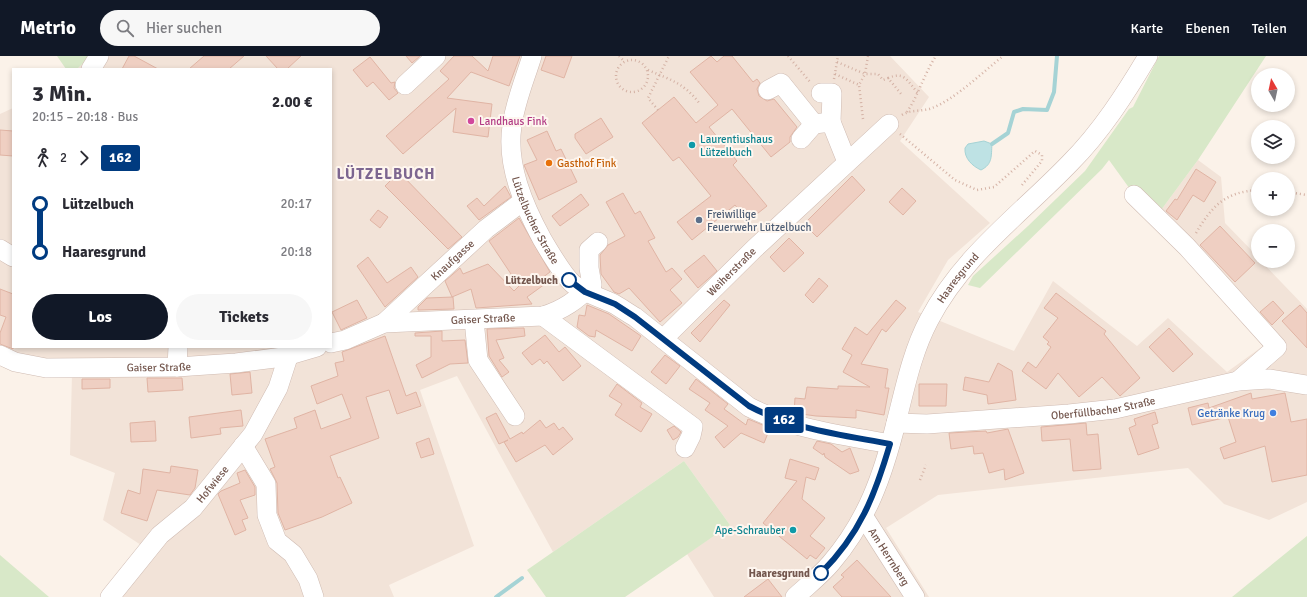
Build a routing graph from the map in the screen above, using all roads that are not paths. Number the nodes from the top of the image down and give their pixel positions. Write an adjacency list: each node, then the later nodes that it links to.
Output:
1 (99, 56): 5 (street)
2 (436, 56): 6 (street)
3 (532, 56): 14 (street, Lützelbucher Straße)
4 (1148, 56): 31 (street, Haaresgrund)
5 (92, 68)
6 (405, 85)
7 (768, 90): 9 (street)
8 (826, 93): 9 (street)
9 (823, 123): 11 (street); 12 (street)
10 (889, 124): 12 (street, Weiherstraße)
11 (801, 139)
12 (847, 162): 22 (street, Weiherstraße)
13 (1134, 195): 28 (street)
14 (523, 201): 18 (street, Lützelbucher Straße); 21 (street, Knaufgasse)
15 (598, 242): 18 (street)
16 (0, 249): 17 (street)
17 (12, 256)
18 (585, 292): 19 (street, Gaiser Straße); 22 (street, Lützelbucher Straße)
19 (543, 316): 20 (street, Gaiser Straße); 34 (street)
20 (474, 320): 21 (street, Gaiser Straße); 30 (street)
21 (384, 323): 23 (street, Gaiser Straße)
22 (663, 339): 32 (street, Lützelbucher Straße)
23 (332, 344)
24 (313, 348): 26 (street, Gaiser Straße)
25 (174, 354): 26 (street, Gaiser Straße); 27 (street, Gaiser Straße)
26 (289, 354): 33 (street, Hofwiese)
27 (0, 355)
28 (1238, 381): 29 (street, Oberfüllbacher Straße); 31 (street, Oberfüllbacher Straße)
29 (1307, 385)
30 (516, 416)
31 (896, 423): 32 (street, Haaresgrund)
32 (890, 444): 35 (street, Haaresgrund)
33 (244, 446): 36 (street, Hofwiese); 37 (street)
34 (685, 448)
35 (864, 517): 38 (street, Haaresgrund); 39 (street, Am Herrnberg)
36 (110, 597)
37 (314, 597)
38 (795, 597)
39 (915, 597)

